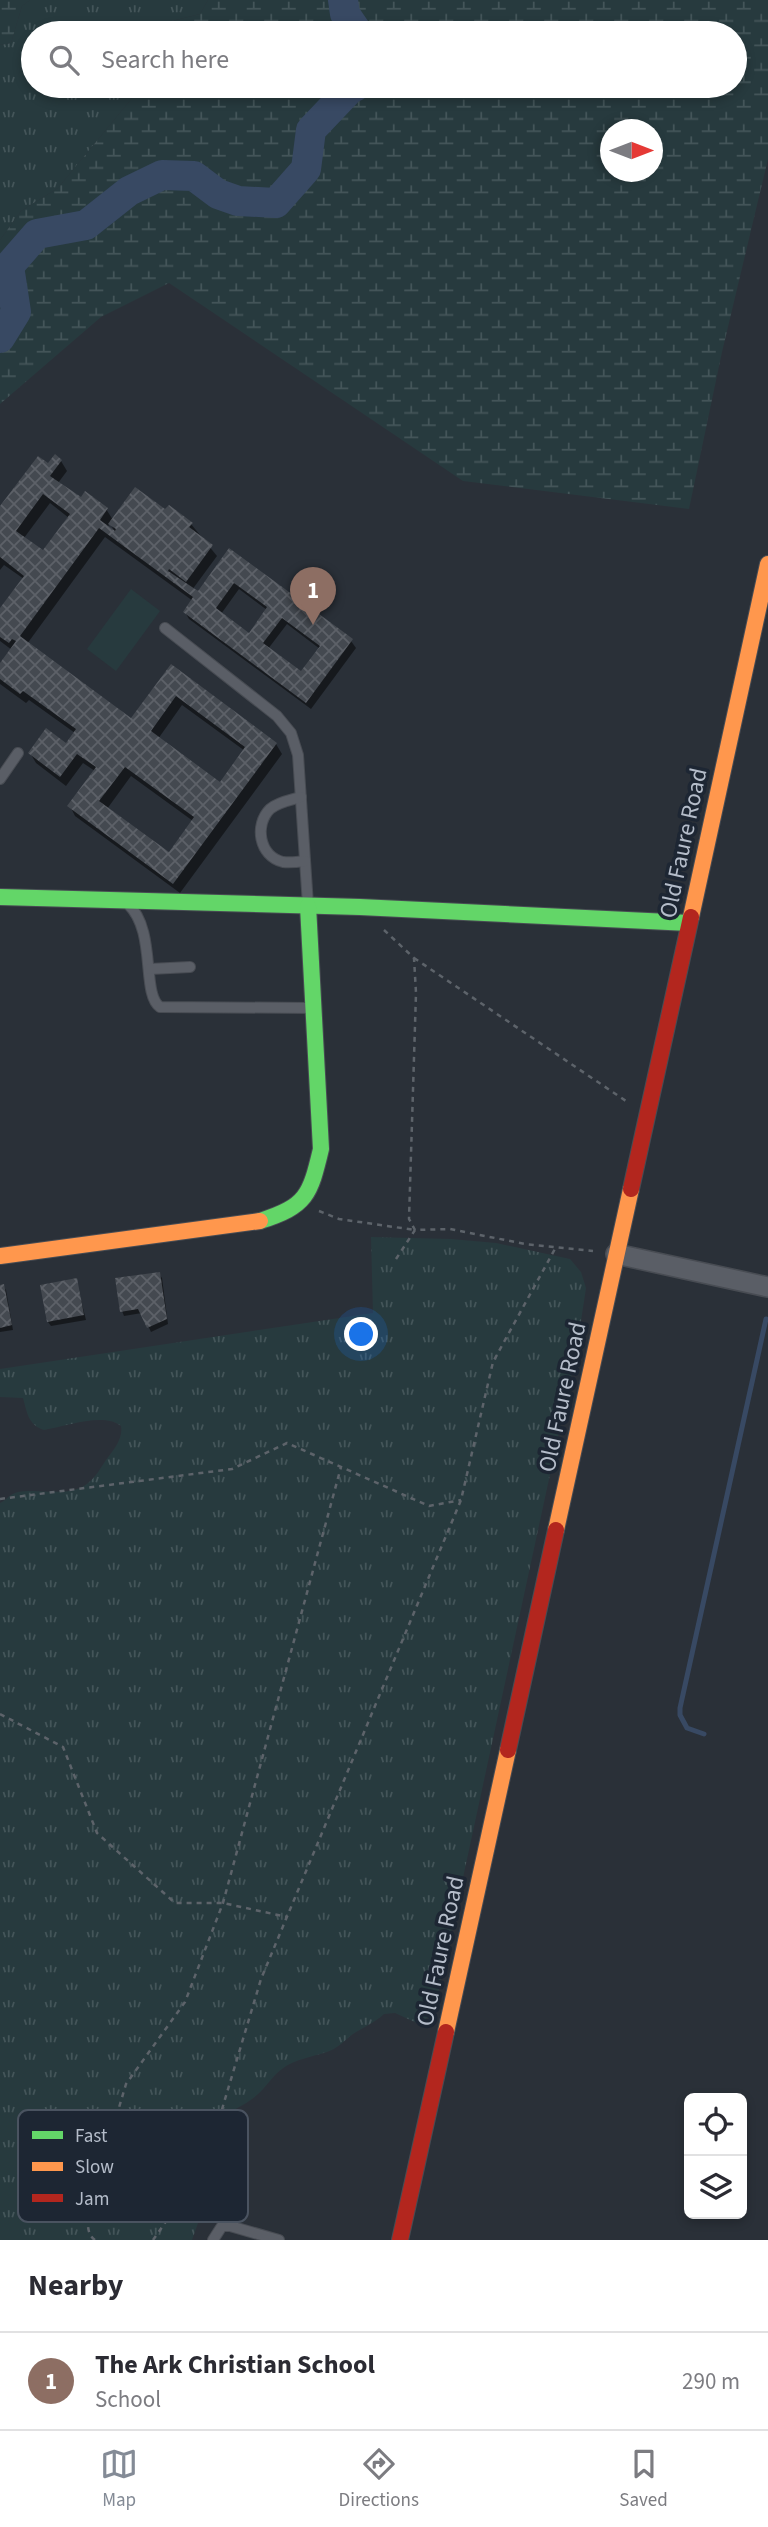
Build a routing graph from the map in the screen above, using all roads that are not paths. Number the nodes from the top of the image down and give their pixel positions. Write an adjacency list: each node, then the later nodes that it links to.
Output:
1 (768, 564): 11 (main road, Old Faure Road)
2 (165, 628): 5 (lane)
3 (18, 752): 4 (lane)
4 (0, 779)
5 (301, 797): 6 (lane); 6 (lane)
6 (305, 861): 9 (lane)
7 (0, 897): 8 (main road)
8 (125, 902): 10 (main road); 10 (lane)
9 (308, 906): 10 (main road); 11 (main road); 14 (main road)
10 (149, 914): 13 (lane)
11 (689, 923): 15 (main road, Old Faure Road)
12 (190, 967): 13 (lane)
13 (150, 969): 14 (lane)
14 (313, 1008): 16 (main road)
15 (616, 1254): 17 (street); 18 (main road, Old Faure Road)
16 (0, 1256)
17 (768, 1287)
18 (393, 2239)
19 (213, 2240): 20 (lane)
20 (276, 2240)

